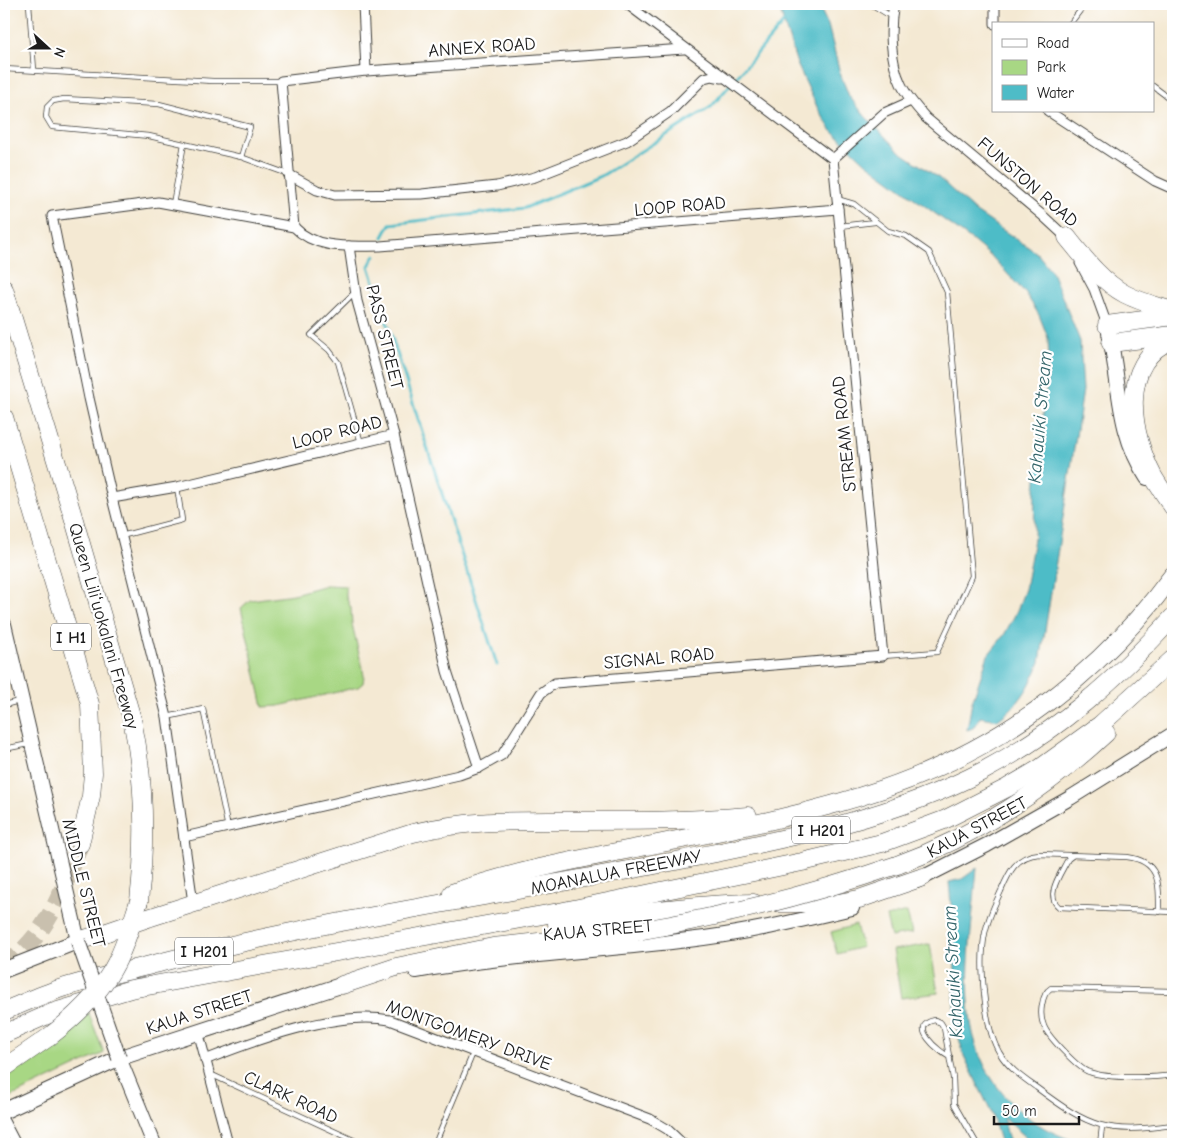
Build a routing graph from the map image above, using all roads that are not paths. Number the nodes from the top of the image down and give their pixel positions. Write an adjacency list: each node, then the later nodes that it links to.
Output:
1 (29, 4): 13 (lane)
2 (363, 4): 14 (street)
3 (627, 4): 11 (street)
4 (871, 4): 8 (lane)
5 (894, 4): 8 (street, FUNSTON ROAD)
6 (995, 4): 9 (street)
7 (1085, 4): 10 (lane)
8 (892, 17): 18 (street, FUNSTON ROAD)
9 (995, 22)
10 (1072, 22)
11 (684, 49): 14 (street, ANNEX ROAD); 15 (street)
12 (4, 69): 13 (lane)
13 (34, 70): 16 (lane)
14 (366, 71): 16 (street, ANNEX ROAD)
15 (725, 79): 23 (street); 24 (street)
16 (281, 81): 24 (street)
17 (1154, 87): 19 (lane)
18 (911, 101): 23 (street); 32 (street, FUNSTON ROAD)
19 (1173, 101)
20 (1050, 112): 25 (street)
21 (184, 144): 22 (lane); 22 (lane); 27 (lane)
22 (241, 157): 24 (lane)
23 (833, 159): 26 (street)
24 (288, 174): 31 (street)
25 (1173, 189)
26 (837, 199): 28 (street); 29 (lane)
27 (173, 205): 31 (street, LOOP ROAD); 46 (street, LOOP ROAD)
28 (838, 209): 30 (street, STREAM ROAD); 33 (street, LOOP ROAD)
29 (875, 222): 30 (lane); 52 (lane)
30 (840, 226): 52 (street, STREAM ROAD)
31 (294, 227): 33 (street, LOOP ROAD)
32 (1067, 237): 36 (highway); 38 (street, FUNSTON ROAD)
33 (349, 246): 35 (street, PASS STREET)
34 (4, 290): 83 (highway, Queen Liliʻuokalani Freeway / I H1, bridge)
35 (356, 291): 43 (street, PASS STREET); 44 (lane)
36 (1173, 311)
37 (1173, 316): 38 (highway)
38 (1107, 325): 41 (street, FUNSTON ROAD)
39 (1173, 335): 41 (highway)
40 (1173, 339): 47 (highway)
41 (1111, 343): 47 (street, FUNSTON ROAD)
42 (4, 417): 64 (highway, Queen Liliʻuokalani Freeway / I H1)
43 (394, 435): 44 (street, LOOP ROAD); 60 (street, LOOP ROAD)
44 (361, 442): 45 (street, LOOP ROAD)
45 (176, 487): 46 (street, LOOP ROAD); 48 (lane)
46 (112, 498): 48 (street)
47 (1173, 509)
48 (121, 536): 56 (street)
49 (1171, 578): 61 (highway)
50 (1173, 617): 68 (highway, MOANALUA FREEWAY / I H201)
51 (4, 624): 54 (street, MIDDLE STREET)
52 (883, 656): 60 (street, SIGNAL ROAD)
53 (1173, 661): 71 (highway, MOANALUA FREEWAY / I H201); 74 (highway, bridge)
54 (21, 701): 55 (lane); 58 (street, MIDDLE STREET)
55 (4, 705)
56 (167, 717): 62 (lane); 63 (street)
57 (1173, 734): 66 (street, KAUA STREET)
58 (30, 744): 59 (lane); 72 (street, MIDDLE STREET)
59 (4, 749)
60 (479, 768): 62 (street)
61 (801, 811): 67 (highway); 68 (highway)
62 (228, 828): 63 (street)
63 (184, 837): 67 (street)
64 (80, 844)
65 (1074, 856): 69 (lane); 69 (lane); 89 (lane)
66 (923, 877): 71 (highway); 74 (street, KAUA STREET)
67 (193, 903): 72 (highway, bridge)
68 (409, 908): 76 (highway, MOANALUA FREEWAY / I H201)
69 (1160, 912): 70 (lane)
70 (1173, 912)
71 (456, 932): 78 (highway, MOANALUA FREEWAY / I H201)
72 (78, 941): 73 (main road); 81 (street, MIDDLE STREET, bridge)
73 (4, 970)
74 (342, 985): 77 (main road, KAUA STREET)
75 (1173, 991): 85 (lane)
76 (4, 1011)
77 (198, 1031): 81 (main road, KAUA STREET); 82 (street)
78 (4, 1034)
79 (473, 1053): 82 (street, MONTGOMERY DRIVE); 95 (lane); 96 (street, MONTGOMERY DRIVE)
80 (950, 1057): 80 (lane); 97 (lane)
81 (119, 1058): 86 (main road, KAUA STREET); 92 (street, MIDDLE STREET)
82 (205, 1060): 84 (street)
83 (4, 1068)
84 (209, 1074): 93 (street); 94 (lane, CLARK ROAD)
85 (1173, 1075)
86 (4, 1111)
87 (4, 1121): 91 (street)
88 (1173, 1125): 89 (lane)
89 (1102, 1127): 90 (lane)
90 (1100, 1143)
91 (16, 1144)
92 (154, 1144)
93 (228, 1144)
94 (362, 1144)
95 (435, 1144)
96 (683, 1144)
97 (977, 1144)

